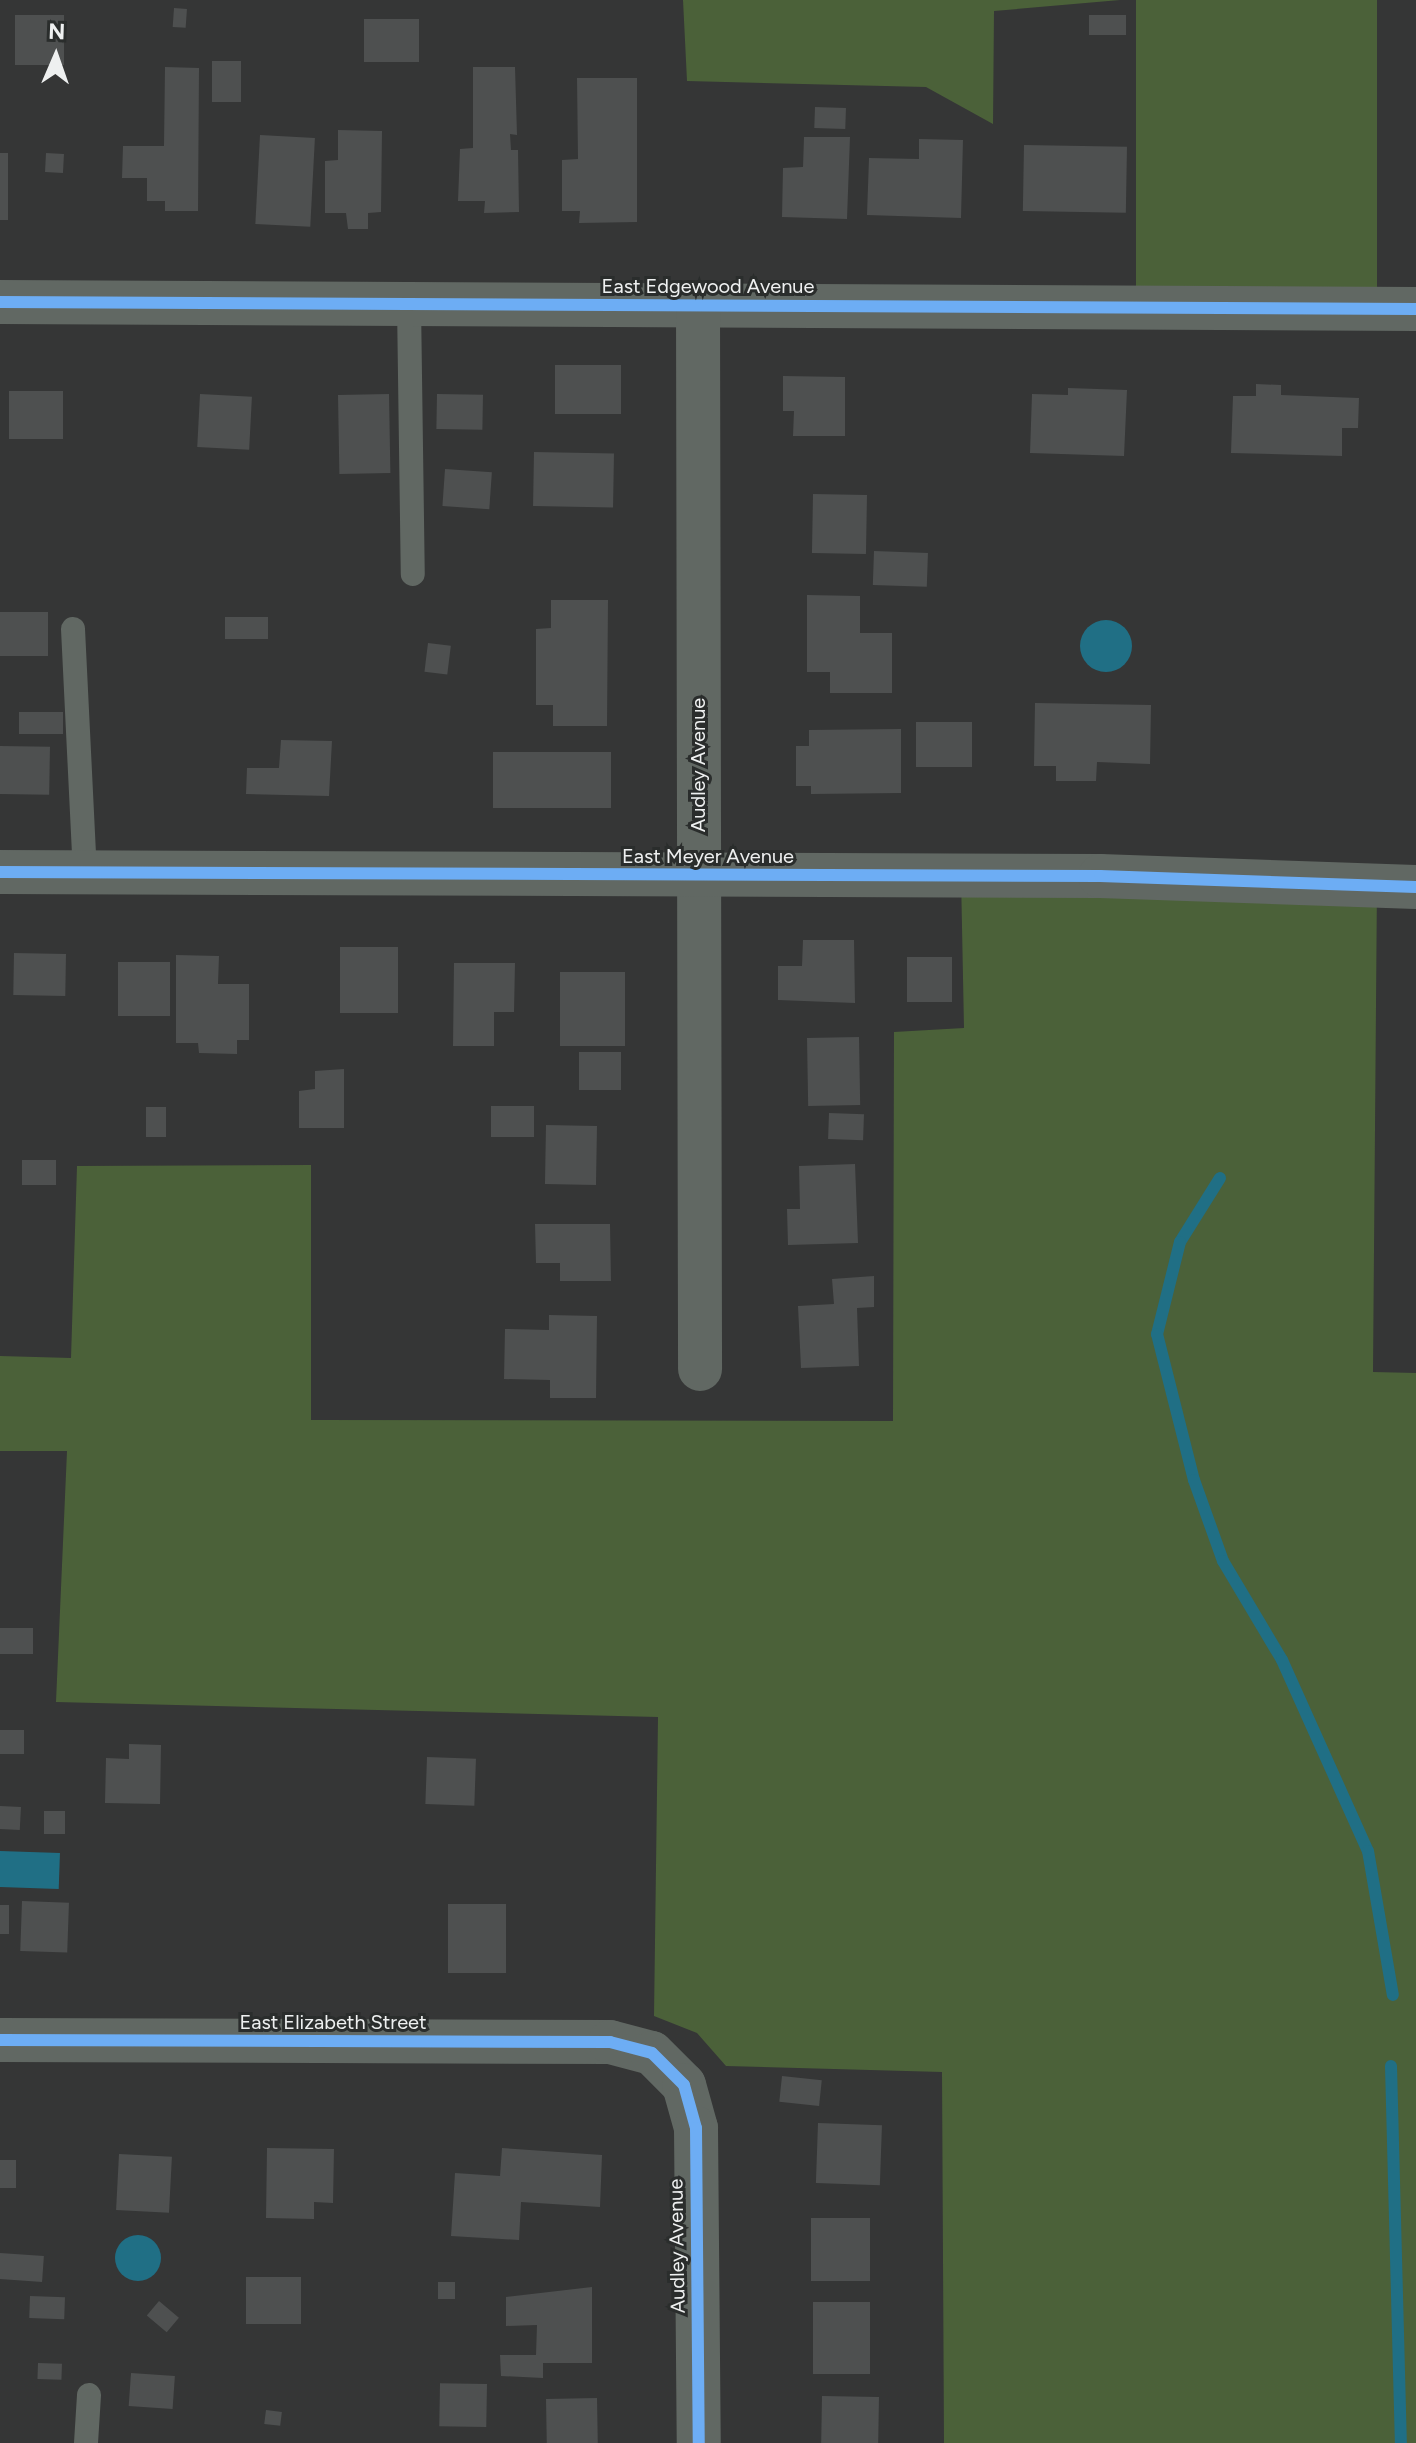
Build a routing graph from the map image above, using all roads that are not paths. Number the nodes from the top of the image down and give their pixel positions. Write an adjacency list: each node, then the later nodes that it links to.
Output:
1 (0, 302): 2 (street, East Edgewood Avenue)
2 (409, 304): 3 (street, East Edgewood Avenue); 5 (lane)
3 (698, 305): 4 (street, East Edgewood Avenue); 9 (street, Audley Avenue)
4 (1416, 309)
5 (413, 574)
6 (73, 629): 8 (lane)
7 (0, 872): 8 (street, East Meyer Avenue)
8 (85, 873): 9 (street, East Meyer Avenue)
9 (698, 876): 10 (street, East Meyer Avenue); 11 (street, Audley Avenue)
10 (1416, 887)
11 (700, 1369)
12 (0, 2040): 13 (street, East Elizabeth Street)
13 (661, 2060): 16 (street, Audley Avenue)
14 (89, 2395): 15 (lane)
15 (86, 2443)
16 (699, 2443)

